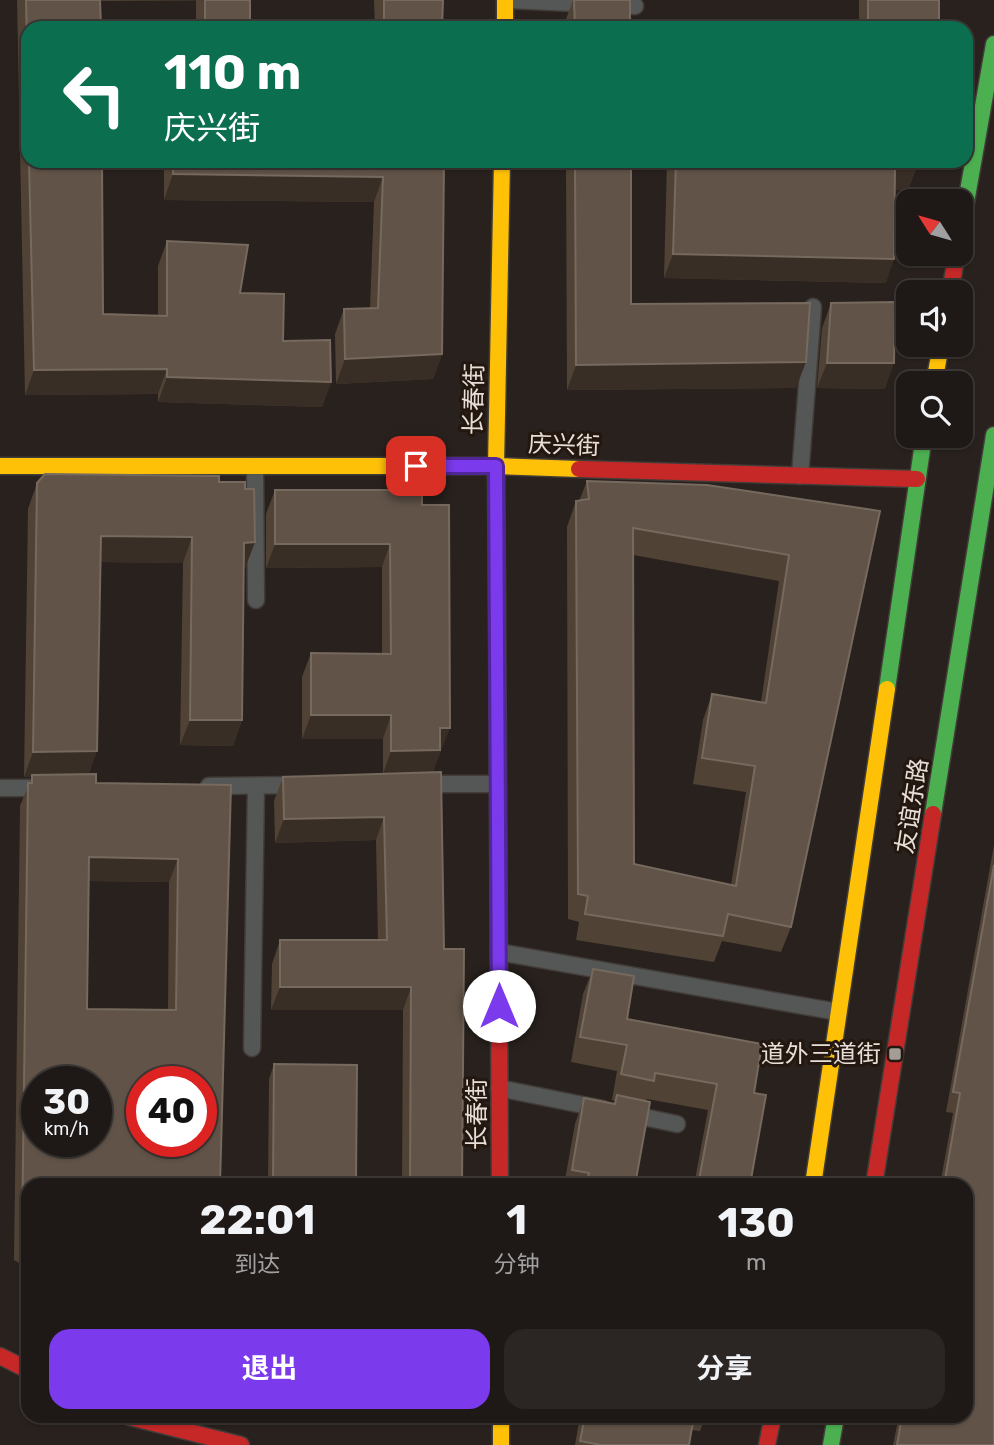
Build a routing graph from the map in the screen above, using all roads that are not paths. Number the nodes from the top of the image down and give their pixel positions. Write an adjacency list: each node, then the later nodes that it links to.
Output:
1 (508, 0): 2 (lane); 3 (main road)
2 (635, 6)
3 (506, 21)
4 (994, 44): 5 (main road)
5 (973, 163)
6 (502, 168): 13 (main road, 长春街)
7 (972, 168): 8 (main road)
8 (968, 189)
9 (813, 307): 16 (lane)
10 (994, 435): 15 (main road, 友谊东路)
11 (922, 448): 17 (main road, 友谊东路)
12 (256, 466): 13 (main road, 庆兴街); 14 (main road, 庆兴街); 18 (lane)
13 (496, 466): 16 (main road, 庆兴街); 20 (main road, 长春街)
14 (0, 467)
15 (991, 474): 33 (main road, 友谊东路)
16 (800, 476): 17 (main road, 庆兴街)
17 (916, 480): 27 (main road, 友谊东路)
18 (256, 600)
19 (403, 784): 20 (lane)
20 (498, 784): 26 (main road, 长春街)
21 (309, 785): 23 (lane)
22 (189, 786): 23 (lane)
23 (256, 786): 28 (lane)
24 (0, 788): 25 (lane)
25 (63, 788)
26 (499, 951): 27 (lane); 29 (main road, 长春街)
27 (838, 1013): 32 (main road, 友谊东路)
28 (252, 1048)
29 (499, 1088): 30 (lane); 31 (main road, 长春街)
30 (677, 1124)
31 (500, 1178)
32 (814, 1178)
33 (875, 1178)
34 (0, 1356): 35 (main road)
35 (21, 1366)
36 (127, 1423): 41 (main road)
37 (163, 1423): 42 (main road)
38 (501, 1423): 43 (main road)
39 (772, 1423): 44 (main road)
40 (835, 1423): 45 (main road)
41 (126, 1436)
42 (241, 1445)
43 (501, 1445)
44 (767, 1445)
45 (831, 1445)

